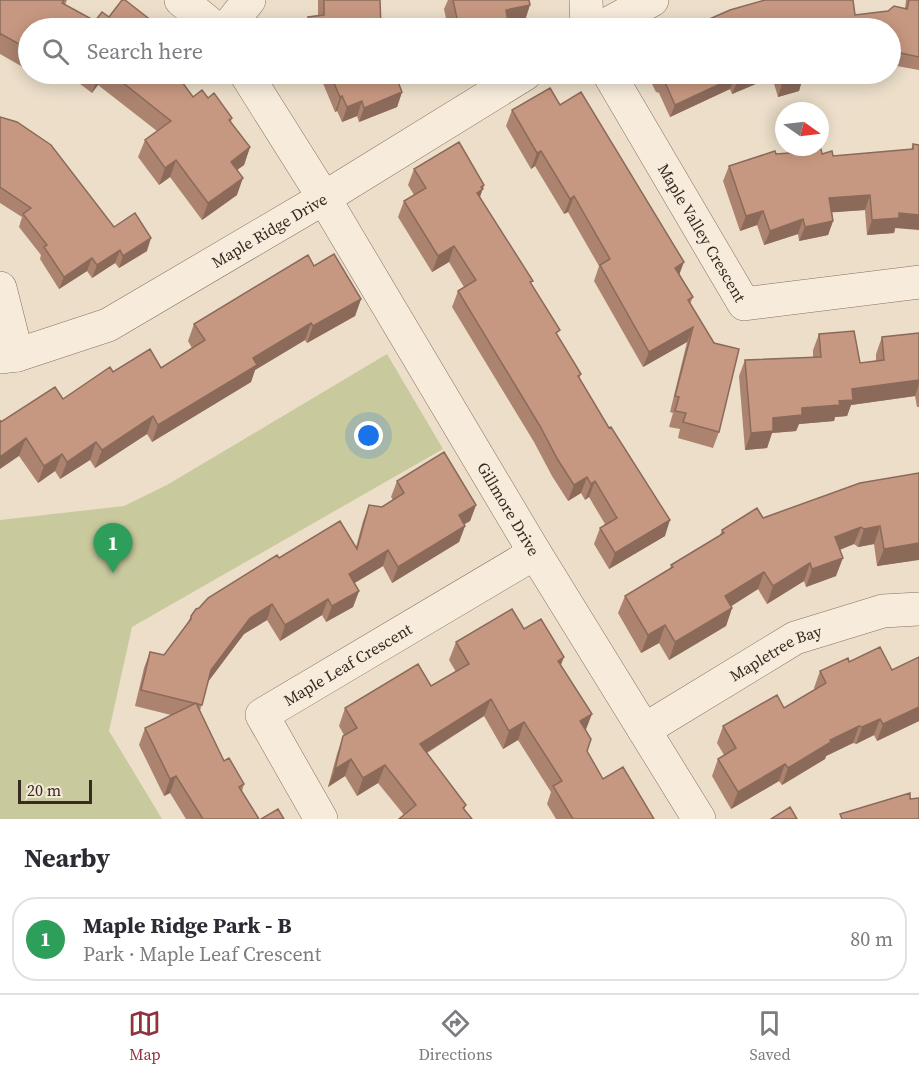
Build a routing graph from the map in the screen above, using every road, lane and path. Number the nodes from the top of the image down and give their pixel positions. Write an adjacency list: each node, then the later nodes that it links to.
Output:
1 (182, 0): 5 (street)
2 (249, 0): 6 (street)
3 (586, 0): 7 (street)
4 (652, 0): 8 (street)
5 (203, 18)
6 (234, 18)
7 (587, 18)
8 (619, 18)
9 (252, 84): 12 (street, Gillmore Drive)
10 (509, 84): 12 (street, Maple Ridge Drive)
11 (615, 84): 13 (street, Maple Valley Crescent)
12 (324, 198): 15 (street, Maple Ridge Drive); 16 (street, Gillmore Drive)
13 (919, 282)
14 (0, 288): 15 (street)
15 (9, 356)
16 (535, 553): 18 (street, Gillmore Drive); 19 (street, Maple Leaf Crescent)
17 (919, 609): 18 (street, Mapletree Bay)
18 (644, 730): 20 (street, Gillmore Drive)
19 (321, 819)
20 (699, 819)

